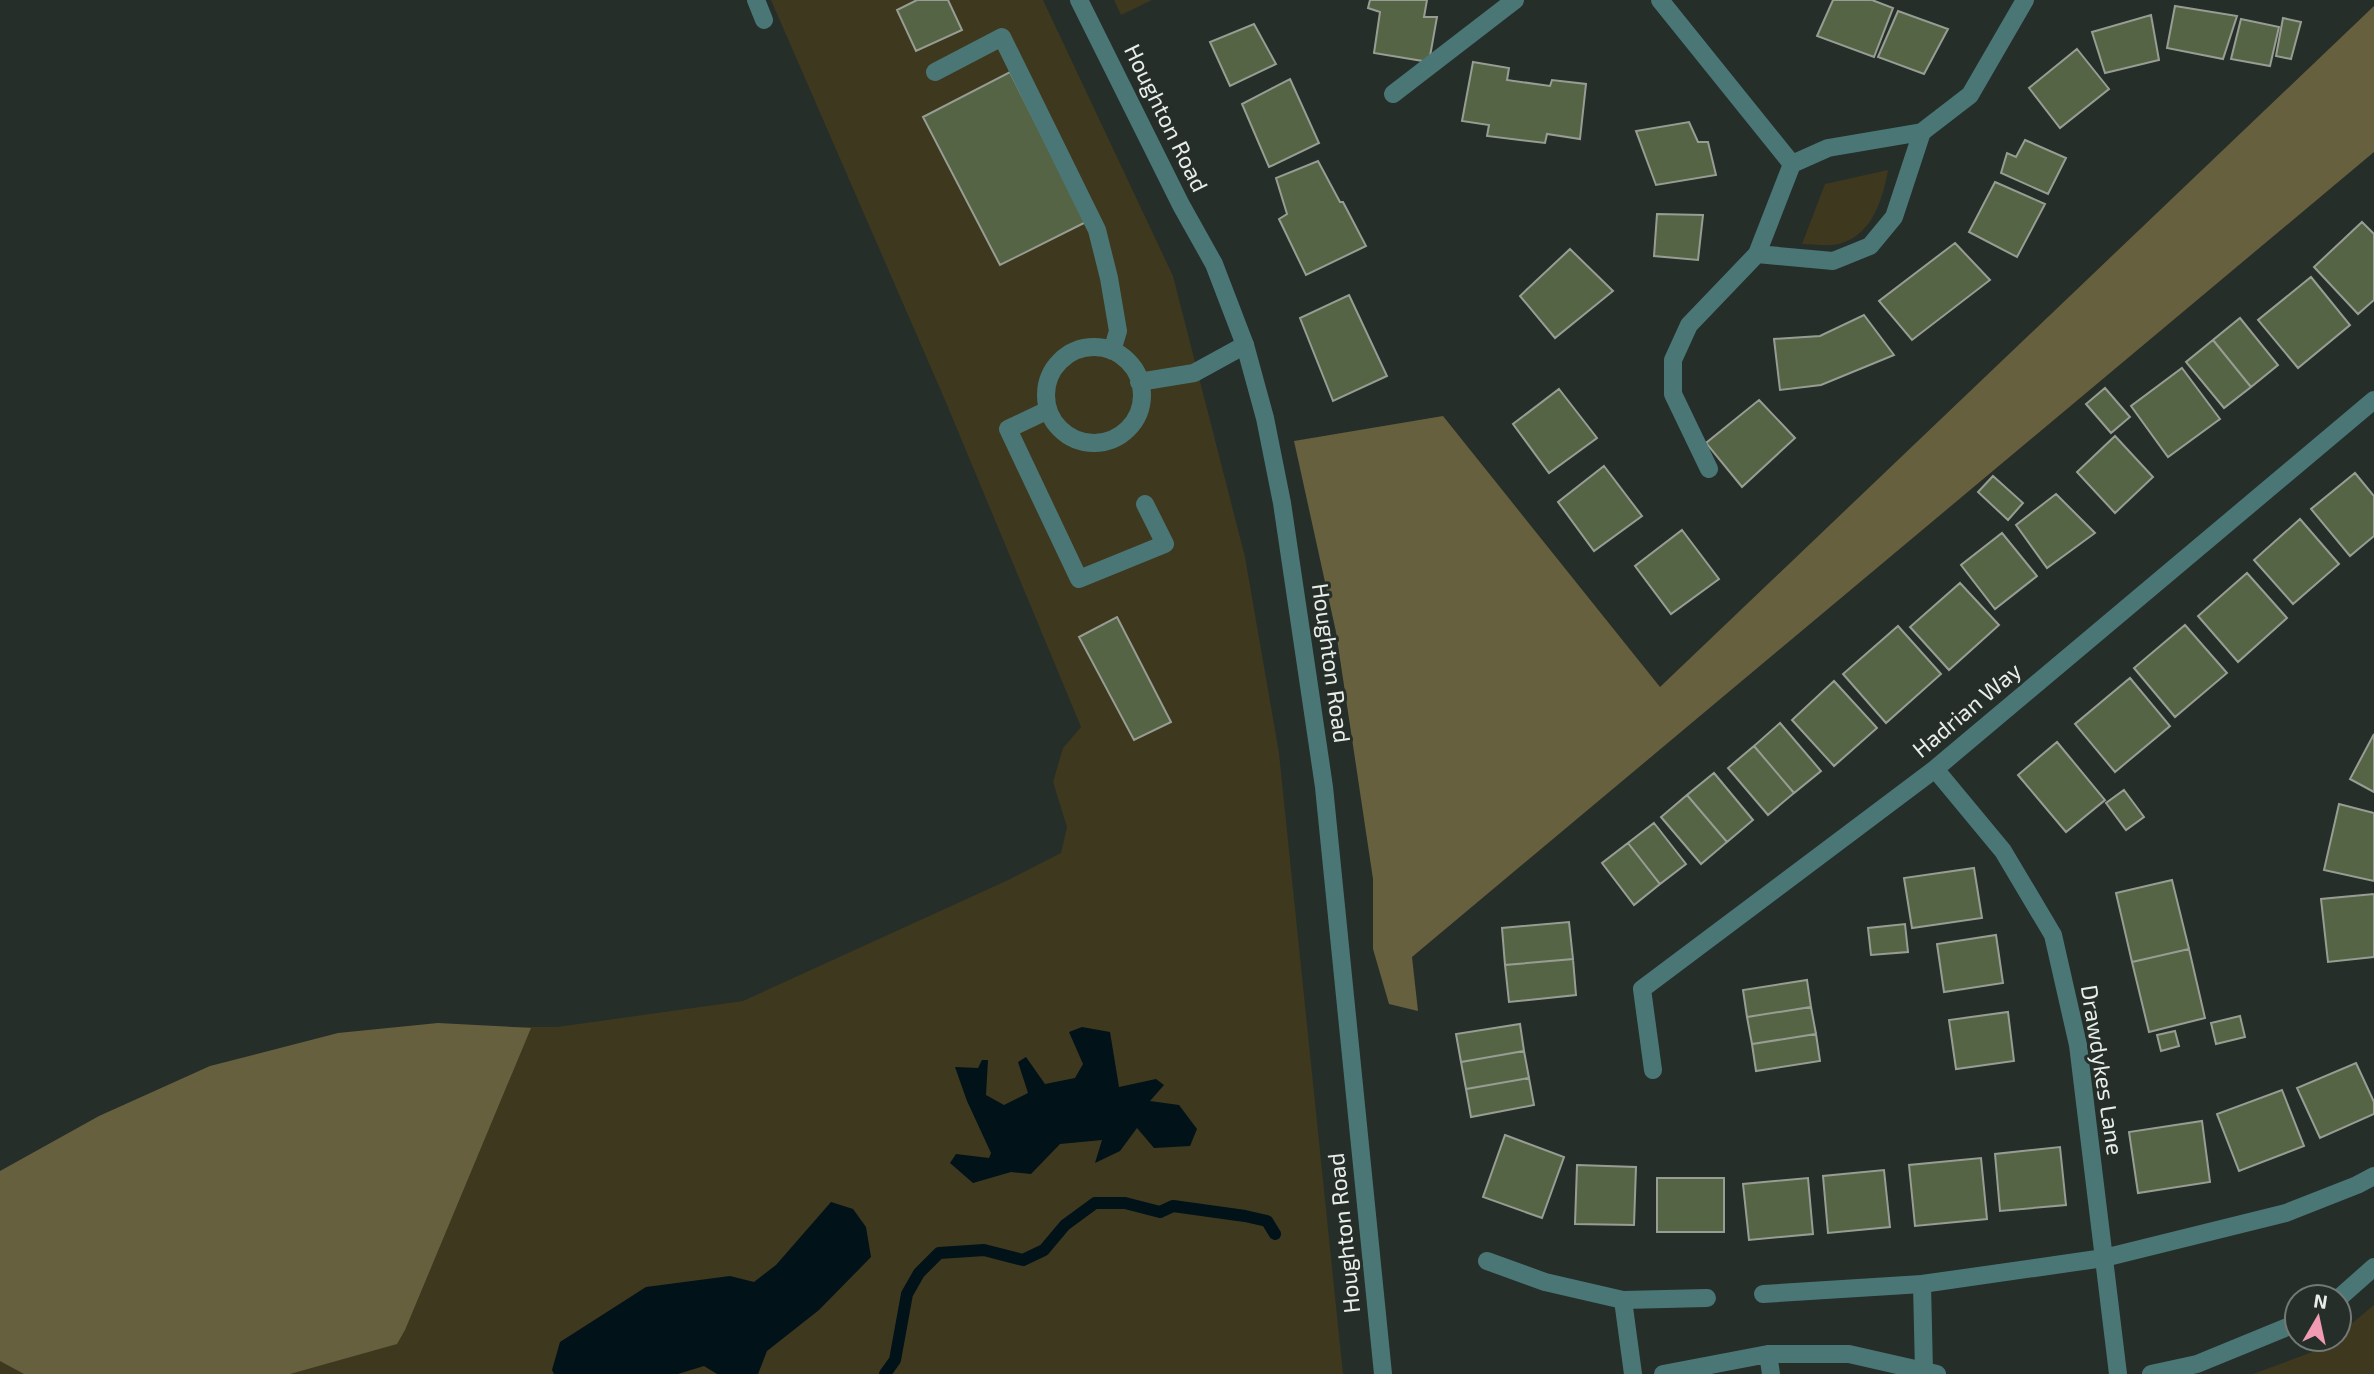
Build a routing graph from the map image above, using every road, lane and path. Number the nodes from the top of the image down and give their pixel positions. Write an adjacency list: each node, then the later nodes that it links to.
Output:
1 (756, 0): 6 (street)
2 (1079, 0): 12 (street, Houghton Road)
3 (1515, 0): 8 (street)
4 (1660, 0): 10 (street)
5 (2025, 0): 9 (street)
6 (764, 20)
7 (935, 72): 13 (street)
8 (1393, 94)
9 (1922, 132): 10 (street); 11 (street)
10 (1792, 164): 11 (street)
11 (1758, 254): 17 (street)
12 (1245, 345): 14 (street); 33 (street, Houghton Road)
13 (1112, 351): 14 (street); 16 (street)
14 (1139, 382): 16 (street)
15 (2374, 400): 19 (street, Hadrian Way)
16 (1048, 410): 18 (street)
17 (1709, 469)
18 (1145, 503)
19 (1935, 769): 20 (street, Hadrian Way); 22 (street, Drawdykes Lane)
20 (1653, 1070)
21 (2374, 1176): 22 (street)
22 (2104, 1258): 25 (street); 37 (street, Drawdykes Lane)
23 (1488, 1261): 29 (street)
24 (2374, 1266): 26 (street)
25 (1922, 1284): 27 (street); 32 (street)
26 (2353, 1285)
27 (1763, 1294)
28 (1707, 1298): 29 (street)
29 (1623, 1300): 34 (street)
30 (2283, 1329): 38 (street)
31 (1768, 1354): 32 (street); 35 (street); 36 (street)
32 (1931, 1373)
33 (1383, 1374)
34 (1633, 1374)
35 (1663, 1374)
36 (1771, 1374)
37 (2118, 1374)
38 (2151, 1374)

